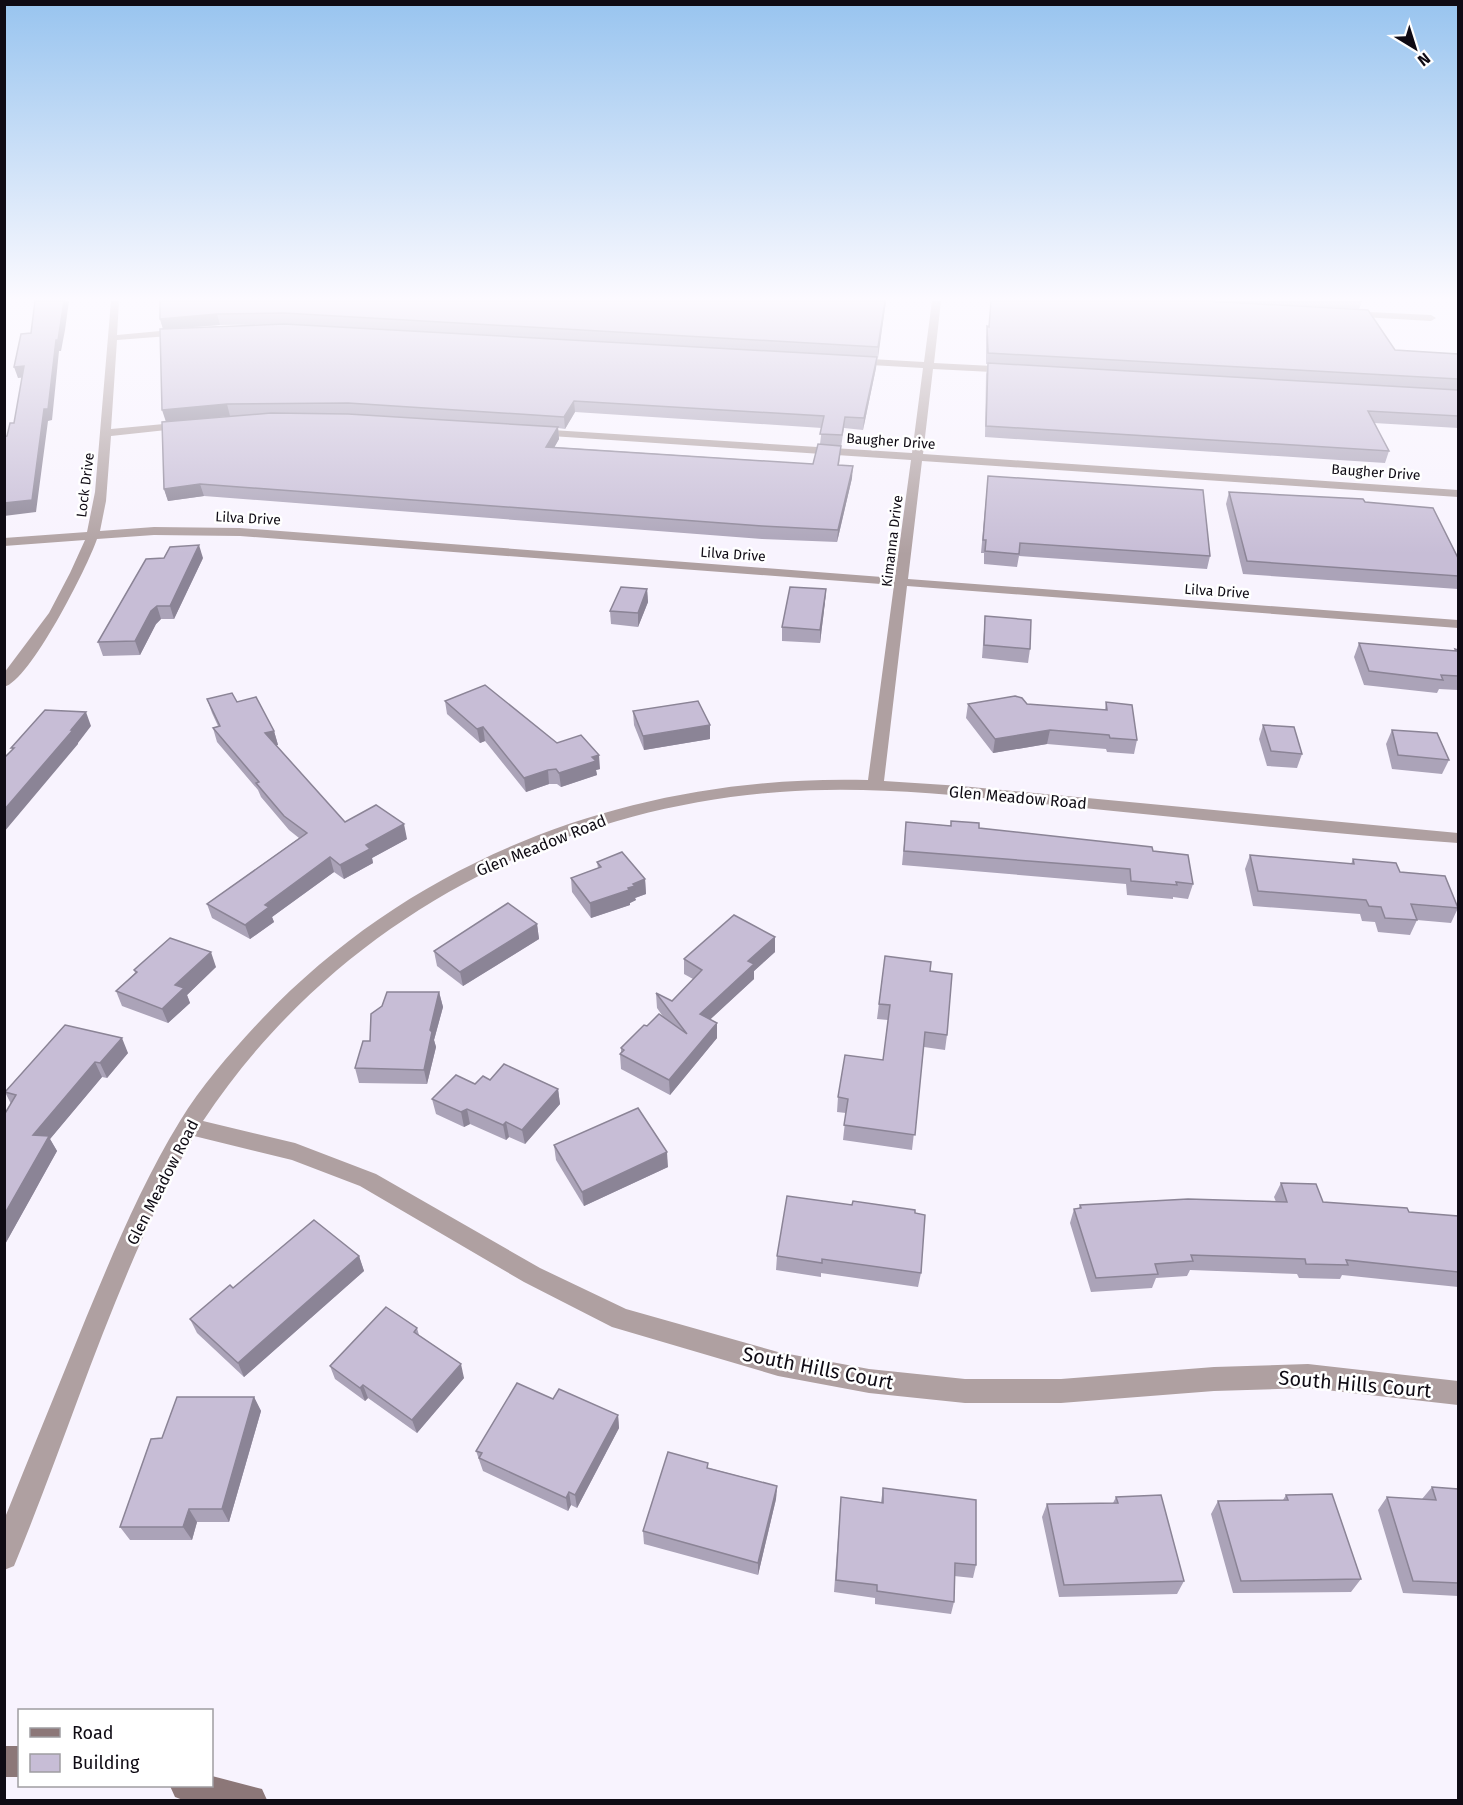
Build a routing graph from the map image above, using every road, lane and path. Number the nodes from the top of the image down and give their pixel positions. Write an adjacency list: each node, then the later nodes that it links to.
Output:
1 (109, 385): 5 (street, Lock Drive)
2 (926, 385): 6 (street, Kimanna Drive)
3 (195, 424): 5 (street)
4 (527, 432): 6 (street, Baugher Drive)
5 (106, 433): 8 (street, Lock Drive)
6 (917, 457): 7 (street, Baugher Drive); 10 (street, Kimanna Drive)
7 (1458, 493)
8 (93, 534): 9 (street, Lilva Drive); 10 (street, Lilva Drive); 12 (street, Lock Drive)
9 (4, 543)
10 (902, 581): 11 (street, Lilva Drive); 13 (street, Kimanna Drive)
11 (1458, 624)
12 (4, 683)
13 (875, 785): 14 (street, Glen Meadow Road); 15 (street, Glen Meadow Road)
14 (1458, 838)
15 (188, 1126): 16 (street, South Hills Court); 17 (street, Glen Meadow Road)
16 (1458, 1393)
17 (4, 1556)
18 (195, 1787): 19 (street)
19 (251, 1800)

